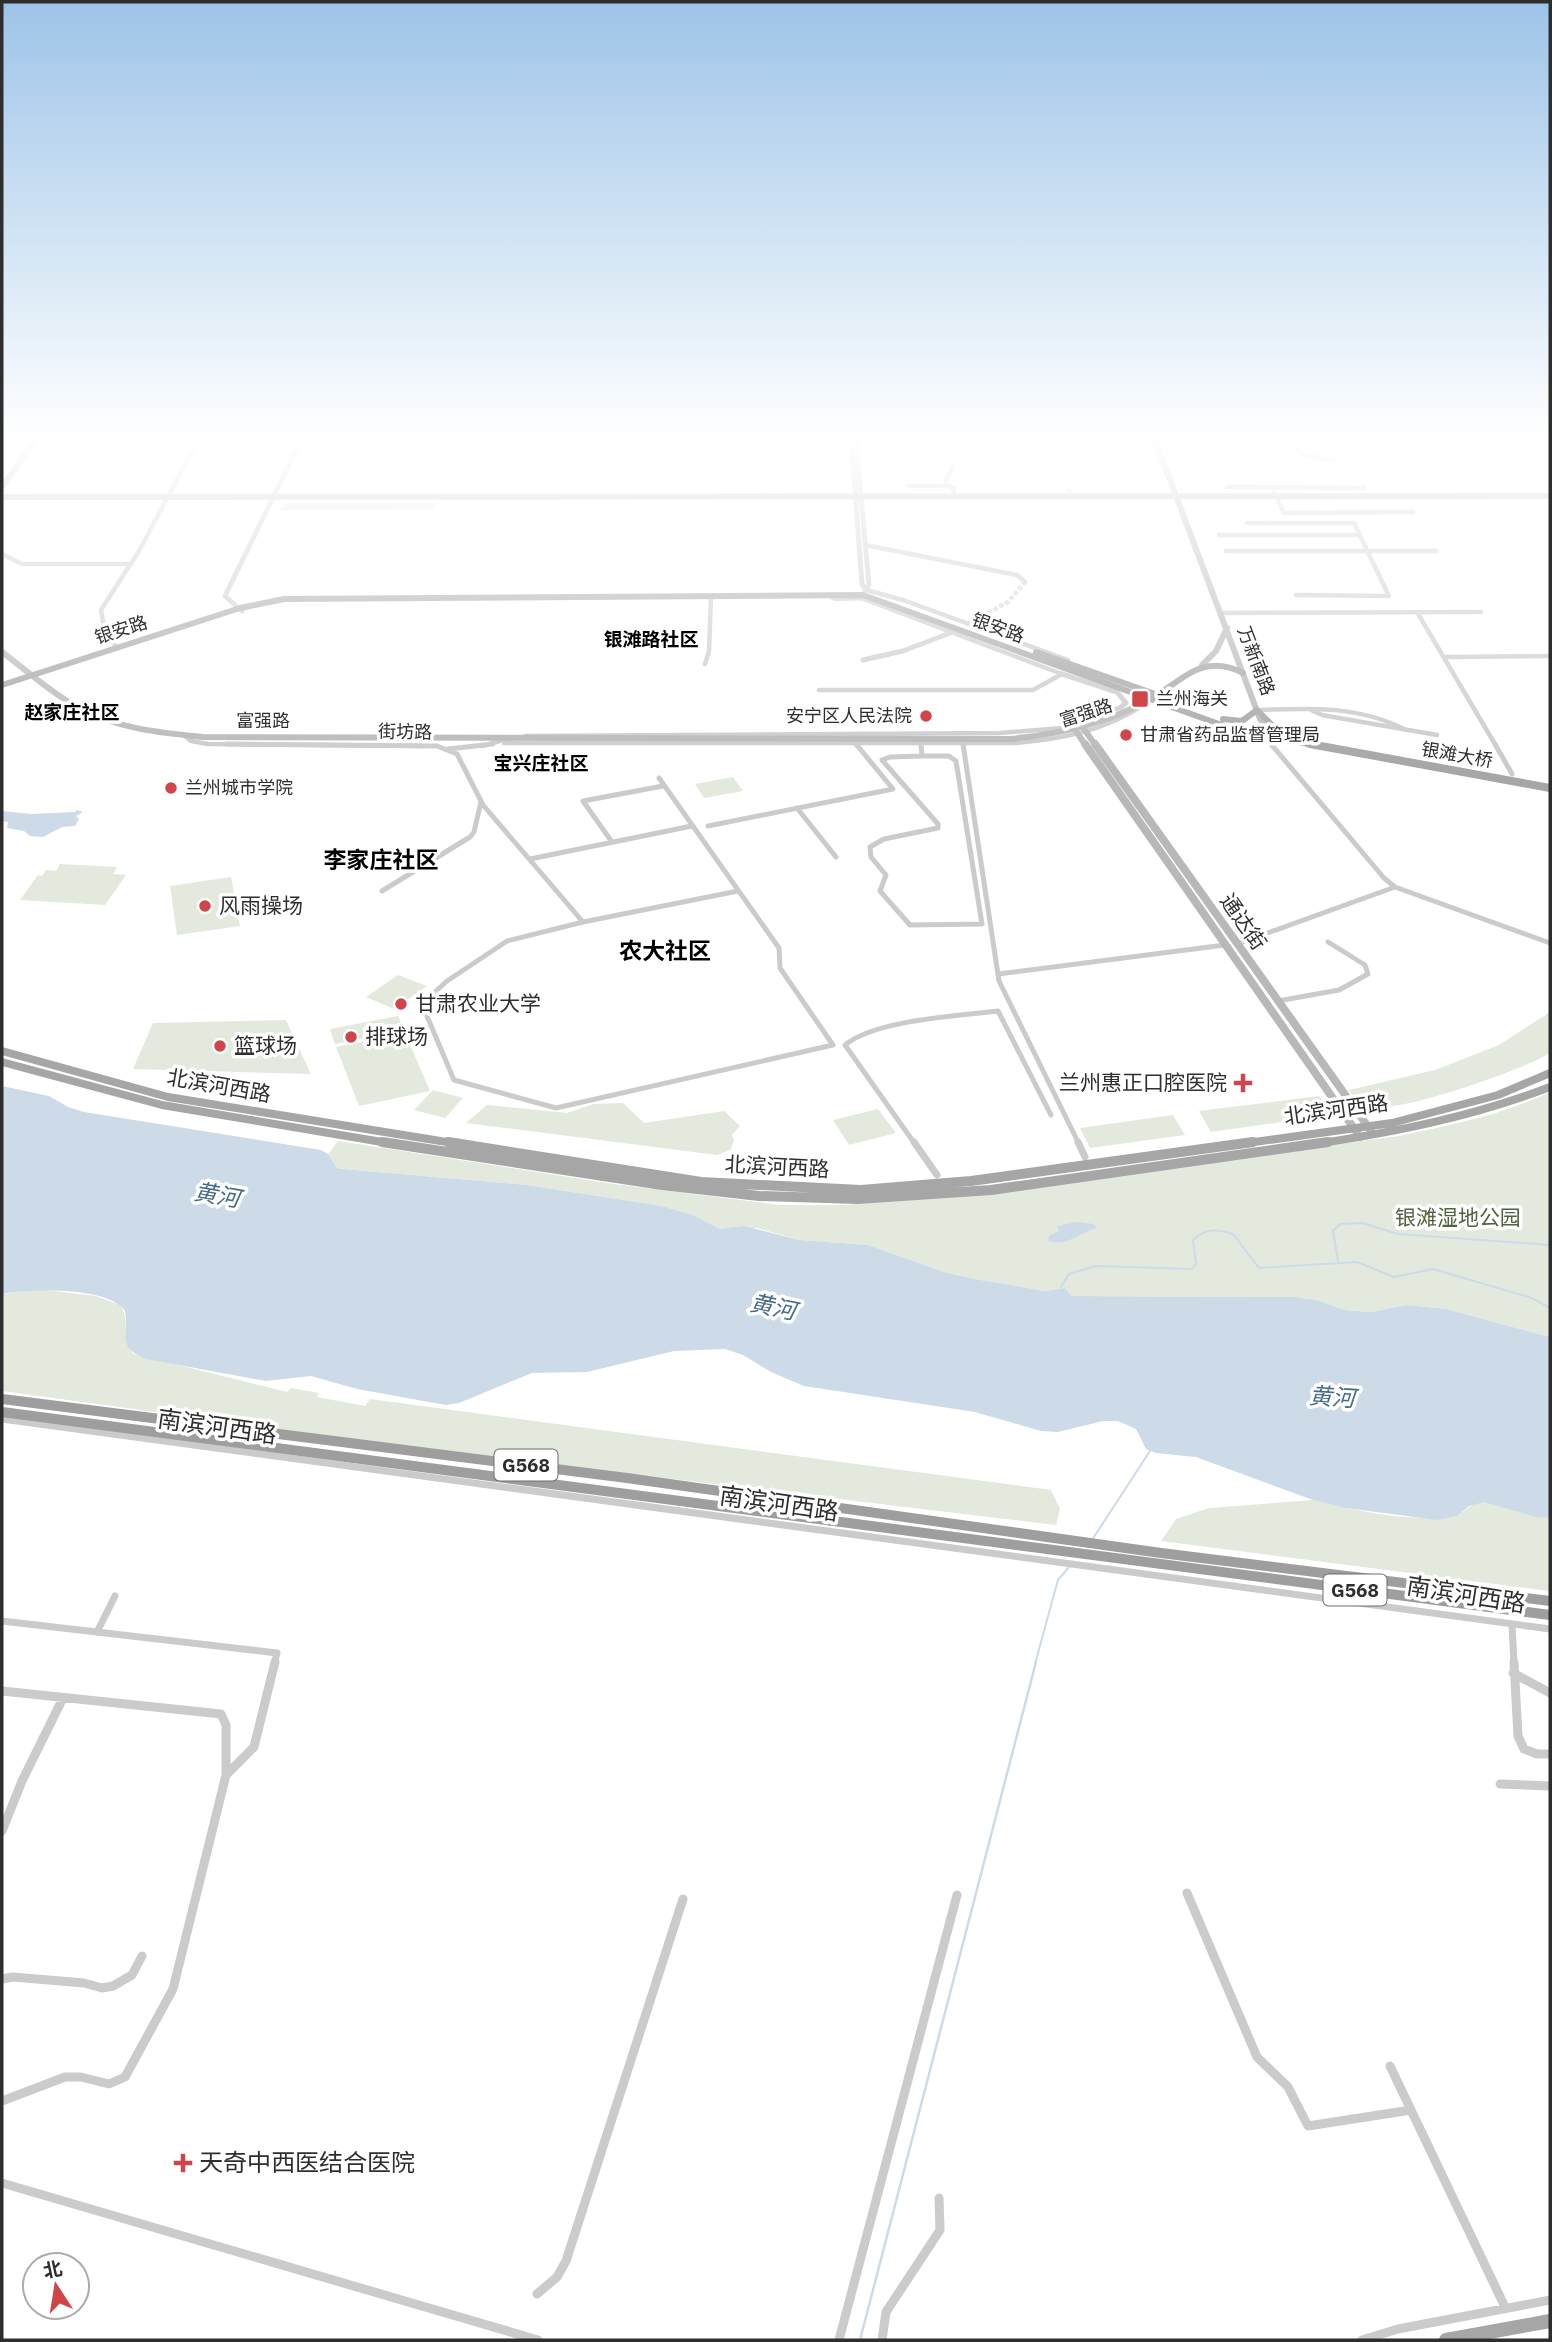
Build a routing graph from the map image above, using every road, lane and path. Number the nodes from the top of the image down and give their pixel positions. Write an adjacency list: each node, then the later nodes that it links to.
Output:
1 (138, 549): 11 (street)
2 (248, 549): 16 (street)
3 (860, 549): 13 (street)
4 (1198, 549): 20 (main road, 万新南路)
5 (884, 550): 9 (street); 12 (street)
6 (1226, 551): 7 (street)
7 (1367, 551): 8 (street); 14 (street)
8 (1436, 551)
9 (866, 552): 13 (street)
10 (2, 554): 11 (street)
11 (130, 564): 24 (street)
12 (1025, 582)
13 (863, 594): 15 (main road, 银安路); 16 (main road, 银安路); 21 (street); 23 (main road, 银安路); 37 (main road, 银安路)
14 (1296, 596)
15 (711, 597): 16 (main road, 银安路); 29 (street)
16 (239, 608): 24 (main road, 银安路)
17 (1417, 612): 18 (street); 20 (street); 27 (street)
18 (1481, 612)
19 (988, 613): 21 (street)
20 (1221, 613): 22 (main road, 万新南路)
21 (968, 624): 37 (street)
22 (1227, 628): 30 (main road); 32 (main road, 万新南路)
23 (955, 631): 28 (street); 33 (street); 38 (main road, 银安路)
24 (115, 645): 31 (main road, 银安路)
25 (2, 652): 31 (main road, 富强路)
26 (1550, 656): 27 (street)
27 (1446, 657): 56 (street)
28 (863, 660)
29 (705, 664)
30 (1202, 665): 32 (main road); 37 (main road)
31 (32, 673): 34 (main road, 银安路); 46 (main road, 富强路)
32 (1243, 673): 41 (main road, 万新南路)
33 (1062, 674): 35 (street); 36 (street)
34 (2, 682)
35 (819, 690)
36 (1117, 692): 38 (street); 39 (street)
37 (1158, 695): 38 (main road)
38 (1149, 700): 41 (main road); 42 (main road, 银安路); 44 (main road, 富强路)
39 (1121, 707): 44 (street)
40 (1309, 709): 41 (street); 43 (street); 43 (street)
41 (1257, 710): 45 (main road, 万新南路); 56 (main road)
42 (1230, 728): 48 (main road); 54 (main road, 银安路)
43 (1406, 730): 47 (street)
44 (1080, 731): 49 (street, 富强路); 52 (main road, 富强路); 74 (main road, 通达街); 75 (main road, 通达街)
45 (1273, 733): 54 (main road)
46 (184, 735): 49 (main road, 富强路); 53 (street, 街坊路)
47 (1437, 735)
48 (1267, 740): 60 (main road); 68 (street)
49 (506, 741): 50 (main road, 富强路); 53 (street)
50 (853, 741): 51 (main road, 富强路); 62 (street)
51 (921, 741): 52 (main road, 富强路); 55 (street)
52 (963, 741): 76 (street)
53 (448, 750): 61 (street, 街坊路)
54 (1359, 753): 58 (main road, 银滩大桥)
55 (922, 756): 55 (street)
56 (1512, 774): 58 (main road)
57 (659, 778): 59 (street)
58 (1550, 785)
59 (663, 786): 64 (street); 65 (street)
60 (1550, 793)
61 (481, 802): 67 (street, 街坊路); 69 (street)
62 (797, 808): 63 (street); 66 (street)
63 (708, 826)
64 (692, 827): 65 (street); 70 (street)
65 (612, 842): 67 (street)
66 (836, 857)
67 (530, 859): 71 (street, 街坊路)
68 (1395, 887): 73 (street); 74 (street)
69 (382, 891)
70 (738, 891): 71 (street); 71 (street)
71 (583, 922)
72 (1328, 942): 77 (street)
73 (1550, 943)
74 (1237, 944): 77 (main road, 通达街)
75 (1226, 945): 76 (street); 85 (main road, 通达街)
76 (998, 974): 89 (street)
77 (1278, 1001): 83 (main road, 通达街)
78 (2, 1051): 84 (main road, 北滨河西路)
79 (2, 1062): 87 (main road, 北滨河西路)
80 (1550, 1073): 83 (main road, 北滨河西路)
81 (1550, 1087): 86 (main road, 北滨河西路)
82 (1051, 1115): 90 (street)
83 (1366, 1126): 85 (main road, 北滨河西路); 86 (main road, 通达街)
84 (356, 1127): 85 (main road, 北滨河西路); 87 (main road)
85 (1354, 1128): 88 (main road, 通达街)
86 (1374, 1135): 88 (main road, 北滨河西路)
87 (349, 1137): 88 (main road, 北滨河西路)
88 (1360, 1137)
89 (1085, 1157)
90 (937, 1175)
91 (2, 1399): 92 (highway, 南滨河西路 / G568)
92 (87, 1409): 95 (street); 96 (highway, 南滨河西路 / G568)
93 (2, 1412): 95 (highway, 南滨河西路 / G568)
94 (2, 1419): 95 (street, 南滨河西路)
95 (78, 1426): 96 (highway, 南滨河西路 / G568)
96 (1044, 1549): 97 (highway, 南滨河西路 / G568)
97 (1159, 1564): 99 (highway, 南滨河西路 / G568); 100 (highway, 南滨河西路 / G568); 102 (street, 南滨河西路)
98 (115, 1596): 104 (street)
99 (1550, 1601)
100 (1550, 1615)
101 (2, 1621): 104 (street)
102 (1512, 1625): 103 (street, 南滨河西路); 105 (street)
103 (1550, 1629)
104 (97, 1632): 110 (street)
105 (1513, 1673): 107 (street); 109 (street)
106 (2, 1692): 108 (street)
107 (1550, 1693)
108 (63, 1698): 110 (street); 113 (street)
109 (1550, 1754)
110 (226, 1774): 120 (street)
111 (1500, 1784): 112 (street)
112 (1550, 1786)
113 (2, 1831)
114 (1187, 1893): 121 (street)
115 (957, 1895): 129 (street)
116 (683, 1899): 124 (street)
117 (142, 1956): 118 (street)
118 (2, 1979)
119 (1390, 2066): 121 (street)
120 (2, 2101)
121 (1411, 2110): 126 (street)
122 (2, 2183): 128 (street)
123 (939, 2198): 130 (street)
124 (537, 2294)
125 (1550, 2300): 126 (street)
126 (1505, 2307): 131 (street)
127 (1550, 2321): 132 (main road)
128 (538, 2340)
129 (839, 2340)
130 (882, 2340)
131 (1362, 2340)
132 (1446, 2340)

